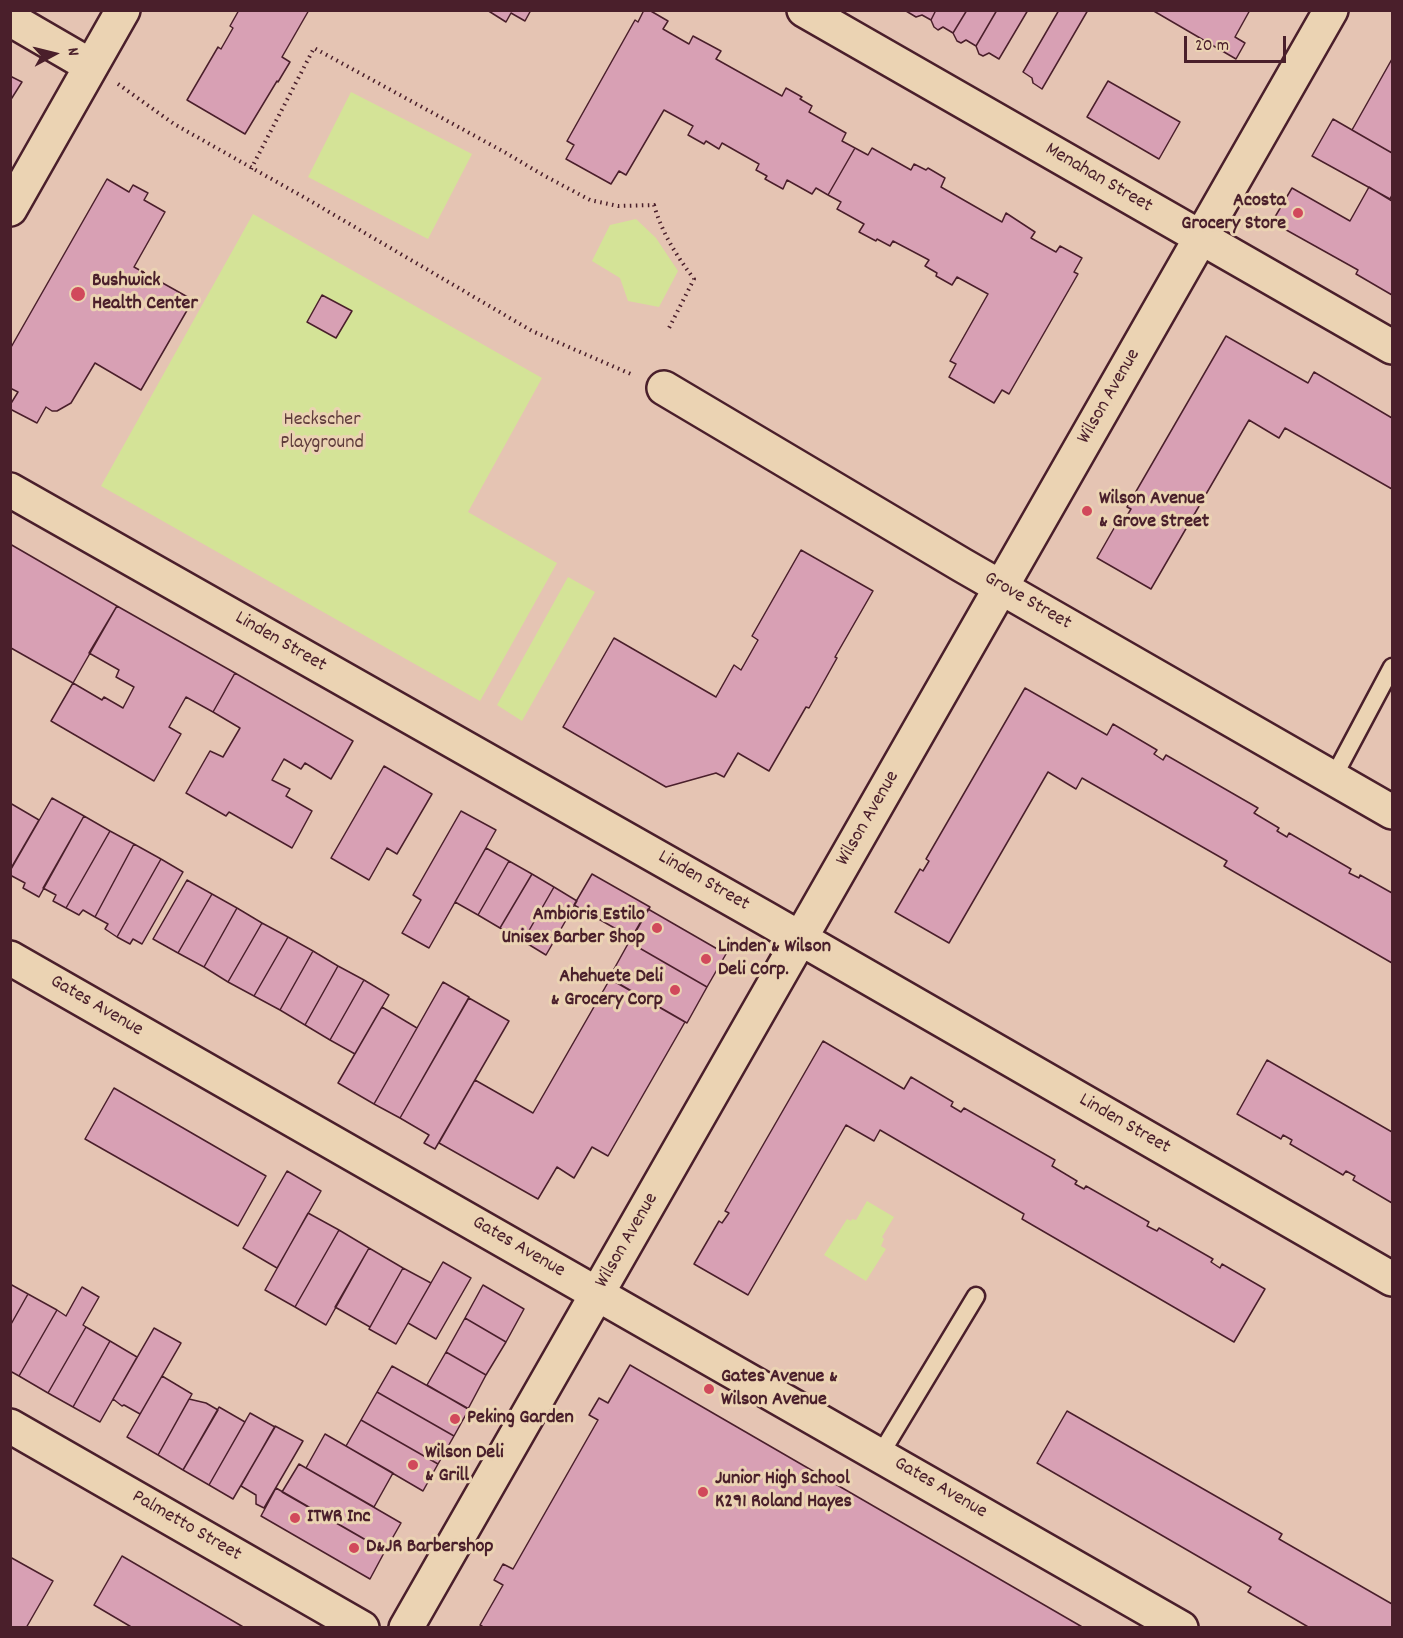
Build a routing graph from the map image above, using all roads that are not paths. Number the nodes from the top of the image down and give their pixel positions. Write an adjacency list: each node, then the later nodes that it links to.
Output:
1 (123, 10): 5 (street)
2 (804, 10): 7 (street, Menahan Street)
3 (1331, 10): 7 (street, Wilson Avenue)
4 (10, 19): 5 (street)
5 (91, 66): 6 (street)
6 (10, 209)
7 (1201, 238): 8 (street, Menahan Street); 11 (street, Wilson Avenue)
8 (1392, 346)
9 (664, 388): 11 (street, Grove Street)
10 (10, 490): 15 (street, Linden Street)
11 (1002, 588): 13 (street, Grove Street); 15 (street, Wilson Avenue)
12 (1392, 667): 13 (lane)
13 (1332, 778): 14 (street, Grove Street)
14 (1392, 812)
15 (801, 938): 17 (street, Linden Street); 18 (street, Wilson Avenue)
16 (10, 958): 18 (street, Gates Avenue)
17 (1392, 1279)
18 (597, 1294): 21 (street, Gates Avenue); 23 (street, Wilson Avenue)
19 (976, 1296): 21 (lane)
20 (10, 1426): 22 (street, Palmetto Street)
21 (880, 1455): 24 (street, Gates Avenue)
22 (362, 1628)
23 (406, 1628)
24 (1181, 1628)

